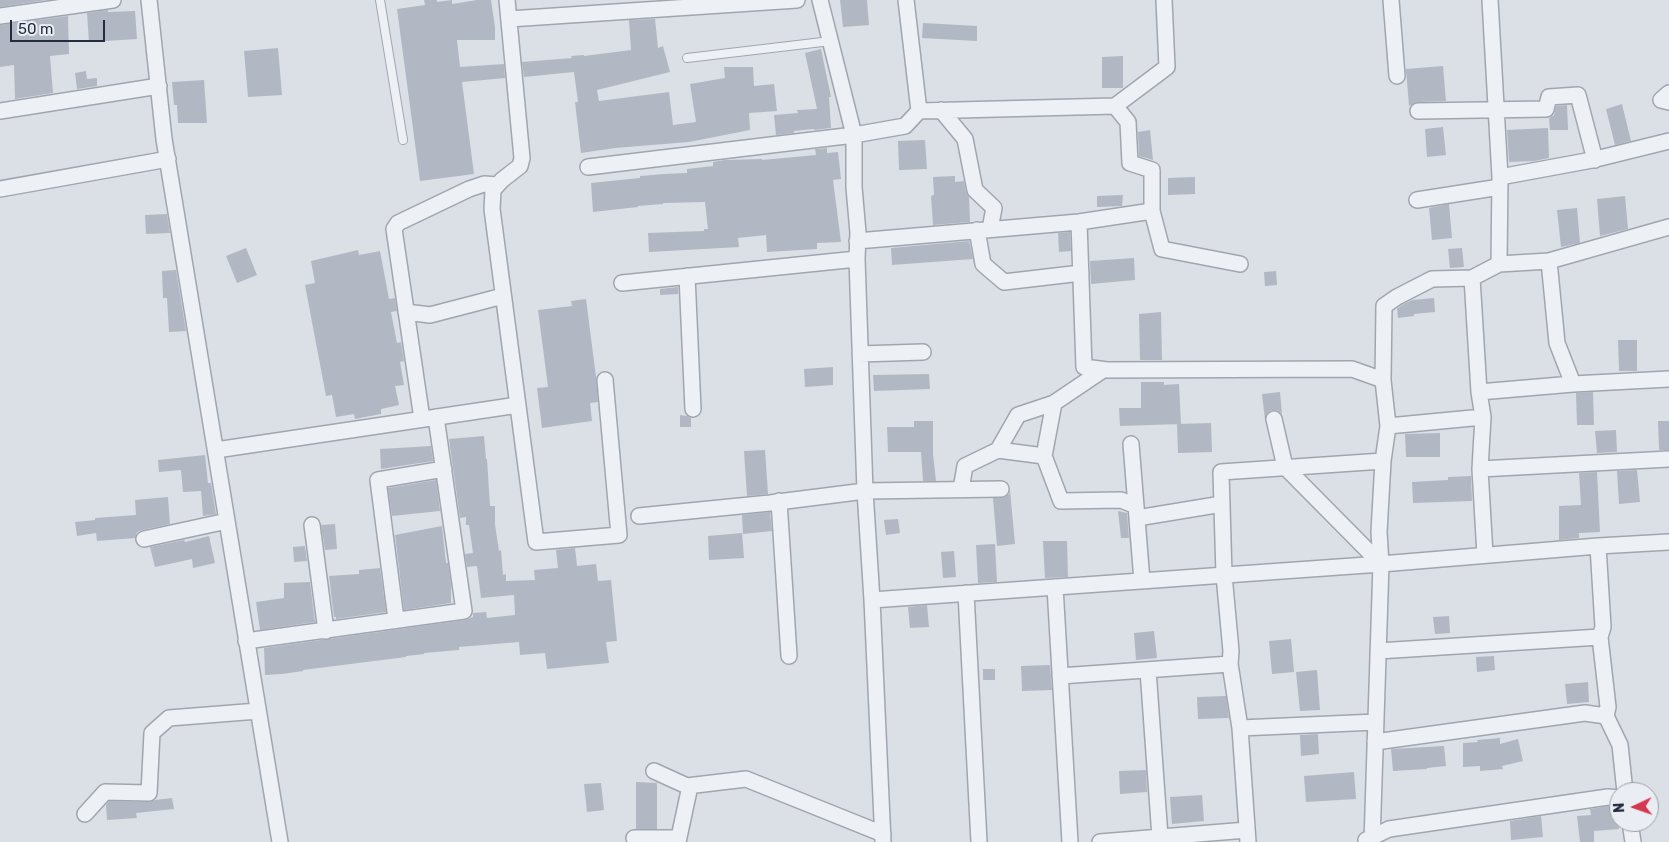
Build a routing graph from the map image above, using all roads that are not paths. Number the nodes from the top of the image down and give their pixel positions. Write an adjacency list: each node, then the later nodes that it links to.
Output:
1 (113, 0): 11 (street)
2 (148, 0): 16 (street)
3 (380, 0): 26 (lane)
4 (507, 0): 12 (street)
5 (797, 0): 12 (street)
6 (820, 0): 13 (street)
7 (906, 0): 23 (street)
8 (1164, 0): 19 (street)
9 (1391, 0): 15 (street)
10 (1490, 0): 21 (street)
11 (0, 16)
12 (509, 19): 32 (street)
13 (831, 41): 14 (lane); 25 (street)
14 (687, 58)
15 (1396, 76)
16 (159, 86): 22 (street); 28 (street)
17 (1669, 93): 18 (street)
18 (1669, 102)
19 (1115, 106): 20 (street); 35 (street)
20 (941, 110): 23 (street); 38 (street)
21 (1496, 110): 24 (street); 29 (street); 31 (street)
22 (0, 111)
23 (919, 111): 25 (street)
24 (1418, 111)
25 (854, 135): 30 (street); 39 (street)
26 (403, 140)
27 (1669, 140): 29 (street)
28 (168, 159): 33 (street); 66 (street)
29 (1595, 160): 31 (street)
30 (588, 168)
31 (1500, 182): 34 (street); 43 (street)
32 (497, 185): 48 (street); 49 (street)
33 (0, 189)
34 (1417, 200)
35 (1152, 211): 36 (street); 42 (street)
36 (1079, 222): 38 (street); 44 (street)
37 (1669, 227): 41 (street)
38 (983, 230): 39 (street); 44 (street)
39 (857, 241): 40 (street)
40 (857, 259): 45 (street); 51 (street)
41 (1549, 261): 43 (street); 56 (street)
42 (1240, 264)
43 (1499, 264): 46 (street)
44 (1081, 273): 52 (street)
45 (687, 276): 47 (street); 60 (street)
46 (1472, 278): 55 (street); 57 (street)
47 (622, 283)
48 (503, 296): 49 (street); 59 (street)
49 (406, 312): 62 (street)
50 (923, 352): 51 (street)
51 (860, 354): 78 (street)
52 (1107, 370): 55 (street); 58 (street)
53 (1669, 379): 56 (street)
54 (604, 380): 59 (street)
55 (1383, 380): 64 (street)
56 (1573, 384): 57 (street)
57 (1479, 392): 61 (street)
58 (1054, 403): 67 (street); 69 (street)
59 (518, 405): 62 (street)
60 (693, 409)
61 (1483, 417): 64 (street); 68 (street)
62 (429, 418): 66 (street); 75 (street)
63 (1274, 419): 72 (street)
64 (1388, 426): 71 (street)
65 (1131, 444): 81 (street)
66 (216, 450): 83 (street)
67 (998, 450): 69 (street); 76 (street)
68 (1481, 453): 73 (street); 74 (street)
69 (1044, 456): 81 (street)
70 (1669, 459): 73 (street)
71 (1383, 461): 72 (street); 89 (street)
72 (1285, 467): 80 (street); 89 (street)
73 (1518, 467): 74 (street)
74 (1480, 468): 88 (street)
75 (444, 469): 95 (street); 95 (street)
76 (961, 489): 77 (street); 78 (street)
77 (1001, 489)
78 (865, 490): 79 (street); 94 (street)
79 (779, 501): 82 (street); 100 (street)
80 (1222, 504): 81 (street); 90 (street)
81 (1136, 512): 91 (street)
82 (639, 516)
83 (227, 521): 85 (street); 98 (street)
84 (312, 525): 96 (street)
85 (144, 539)
86 (1669, 542): 87 (street)
87 (1598, 546): 88 (street); 97 (street)
88 (1485, 555): 89 (street)
89 (1381, 564): 90 (street); 99 (street)
90 (1224, 575): 91 (street); 101 (street)
91 (1142, 581): 92 (street)
92 (1055, 587): 93 (street); 103 (street)
93 (966, 593): 94 (street); 121 (street)
94 (872, 600): 117 (street)
95 (396, 620): 96 (street)
96 (326, 631): 98 (street)
97 (1600, 637): 99 (street); 105 (street)
98 (246, 641): 104 (street)
99 (1378, 651): 106 (street)
100 (789, 656)
101 (1230, 664): 102 (street); 107 (street)
102 (1148, 670): 103 (street); 115 (street)
103 (1060, 676): 122 (street)
104 (258, 710): 113 (street); 120 (street)
105 (1606, 716): 108 (street); 110 (street)
106 (1376, 722): 107 (street); 108 (street)
107 (1240, 728): 114 (street)
108 (1375, 742): 119 (street)
109 (654, 771): 111 (street)
110 (1624, 782)
111 (690, 786): 117 (street); 118 (street)
112 (1609, 797): 119 (street)
113 (85, 814)
114 (1247, 836): 115 (street)
115 (1160, 837): 123 (street)
116 (634, 838): 118 (street)
117 (883, 838)
118 (678, 840)
119 (1369, 840)
120 (280, 842)
121 (979, 842)
122 (1070, 842)
123 (1100, 842)

